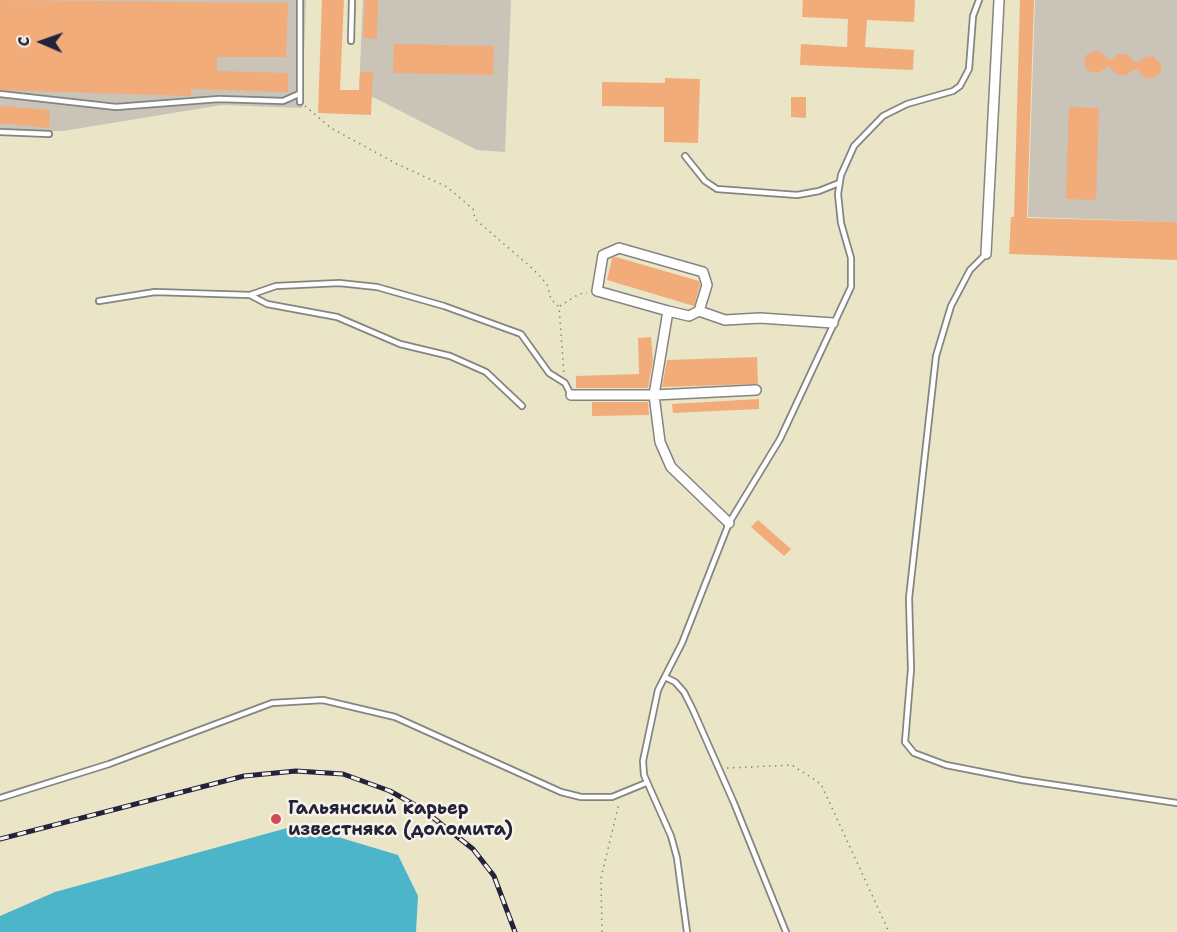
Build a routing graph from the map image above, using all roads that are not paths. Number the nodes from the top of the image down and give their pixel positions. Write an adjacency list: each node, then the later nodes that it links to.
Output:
1 (300, 0): 7 (lane)
2 (352, 0): 5 (lane)
3 (980, 0): 12 (lane)
4 (999, 0): 13 (street)
5 (351, 41)
6 (0, 94): 7 (lane)
7 (299, 94): 8 (lane)
8 (300, 102)
9 (0, 132): 10 (lane)
10 (49, 134)
11 (685, 156): 12 (lane)
12 (839, 183): 18 (lane)
13 (986, 254): 27 (lane)
14 (250, 295): 15 (lane); 20 (lane); 22 (lane)
15 (99, 301)
16 (668, 311): 17 (street); 17 (street); 21 (street)
17 (699, 311): 18 (street)
18 (833, 323): 23 (lane)
19 (756, 390): 21 (street)
20 (571, 395): 21 (street)
21 (654, 395): 23 (street)
22 (522, 406)
23 (729, 523): 24 (lane)
24 (664, 677): 25 (lane); 29 (lane)
25 (646, 783): 26 (lane); 28 (lane)
26 (0, 798)
27 (1177, 803)
28 (687, 932)
29 (786, 932)

